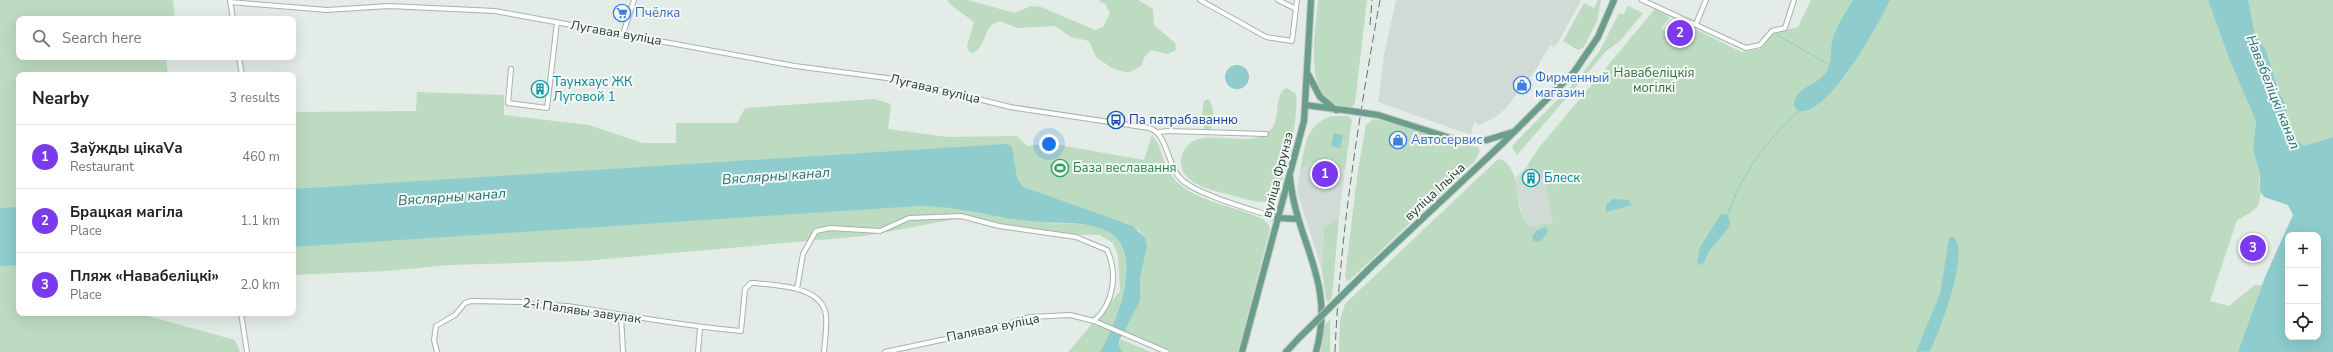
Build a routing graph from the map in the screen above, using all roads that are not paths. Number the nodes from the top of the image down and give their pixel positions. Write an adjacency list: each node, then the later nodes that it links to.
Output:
1 (634, 0): 15 (street)
2 (1200, 0): 11 (street)
3 (1278, 0): 11 (street)
4 (1297, 0): 11 (street)
5 (1311, 0): 19 (main road, вуліца Фрунзэ)
6 (1614, 0): 22 (main road, вуліца Ільіча)
7 (1642, 0): 14 (street)
8 (1706, 0): 14 (street)
9 (1794, 0): 14 (street)
10 (230, 1): 12 (street, Лугавая вуліца); 13 (street, Лугавая вуліца)
11 (1296, 9)
12 (232, 16)
13 (557, 22): 15 (street, Лугавая вуліца); 17 (street, Лугавая вуліца)
14 (1696, 24)
15 (623, 34): 23 (street, Лугавая вуліца)
16 (240, 60): 18 (street)
17 (511, 69)
18 (242, 72)
19 (1307, 73): 20 (main road, вуліца Фрунзэ); 21 (main road)
20 (1305, 105): 21 (main road); 25 (main road, вуліца Фрунзэ)
21 (1336, 110): 22 (main road, bridge)
22 (1515, 131): 41 (main road, вуліца Ільіча, bridge)
23 (1158, 132): 24 (street); 26 (street)
24 (1266, 134)
25 (1289, 174): 26 (main road, вуліца Фрунзэ); 27 (main road)
26 (1277, 218): 27 (main road); 40 (main road, вуліца Фрунзэ)
27 (1298, 219): 42 (main road)
28 (798, 289): 31 (street); 32 (street, 2-і Палявы завулак); 37 (street)
29 (241, 316): 33 (street)
30 (621, 316): 32 (street, 2-і Палявы завулак); 34 (street, 2-і Палявы завулак); 35 (street)
31 (1094, 321): 38 (street, Палявая вуліца); 39 (street, Палявая вуліца)
32 (700, 328): 36 (street)
33 (247, 352)
34 (437, 352)
35 (623, 352)
36 (698, 352)
37 (824, 352)
38 (885, 352)
39 (1167, 352)
40 (1242, 352)
41 (1286, 352)
42 (1316, 352)

